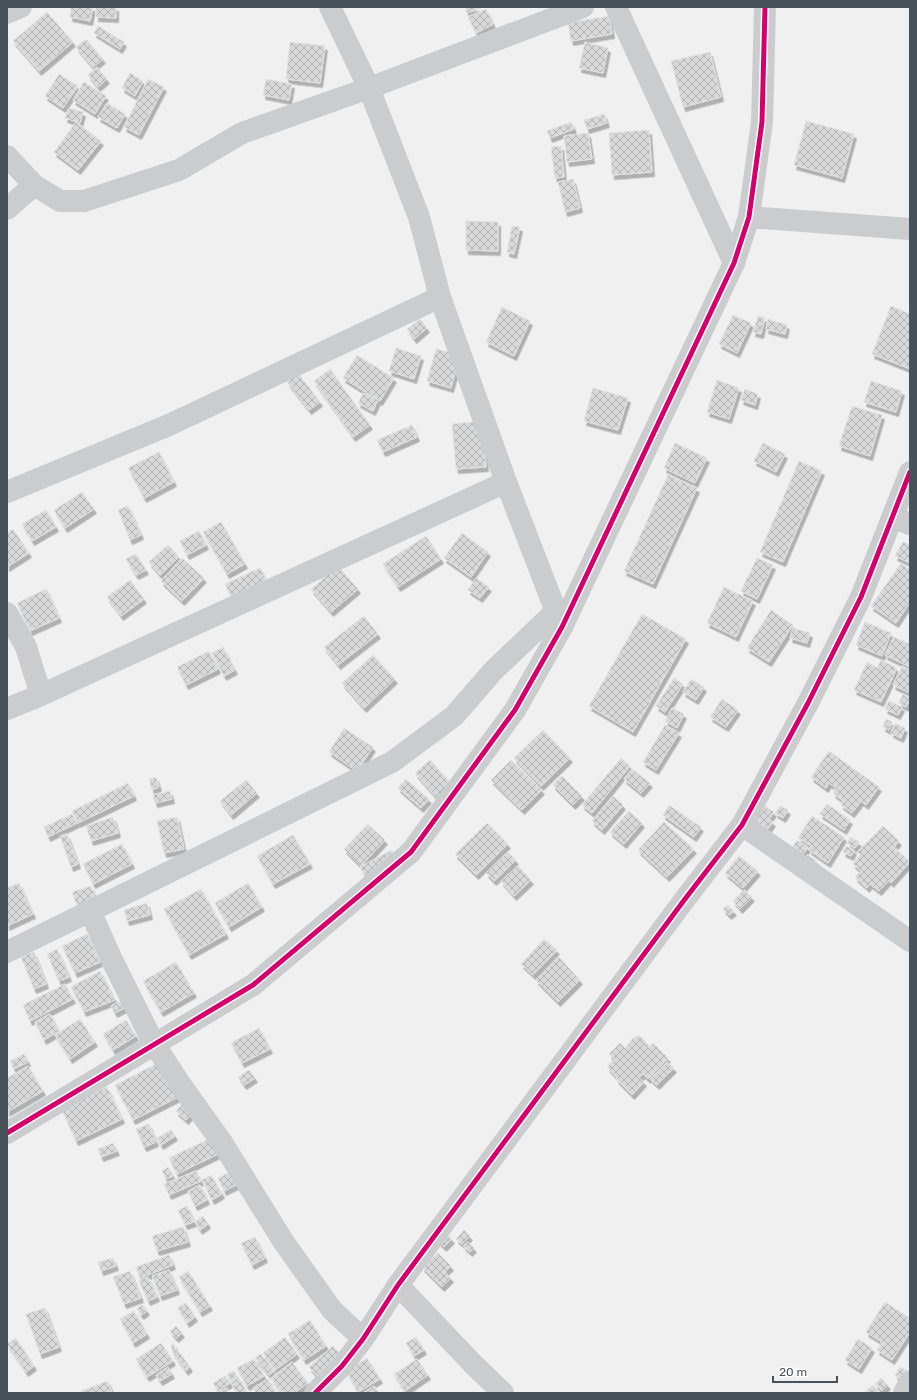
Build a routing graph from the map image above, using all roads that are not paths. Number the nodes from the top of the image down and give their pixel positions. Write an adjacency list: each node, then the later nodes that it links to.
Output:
1 (21, 7): 6 (street)
2 (330, 7): 7 (street)
3 (583, 7): 7 (street)
4 (616, 7): 13 (street)
5 (765, 7): 11 (street)
6 (7, 13)
7 (369, 88): 9 (street); 14 (street)
8 (7, 156): 9 (street)
9 (34, 185): 10 (street)
10 (7, 209)
11 (749, 217): 12 (street); 13 (street)
12 (910, 229)
13 (734, 263): 20 (street)
14 (440, 297): 16 (street); 17 (street)
15 (910, 472): 18 (street)
16 (506, 482): 20 (street); 21 (street)
17 (7, 492)
18 (902, 521): 23 (street)
19 (7, 613): 21 (street)
20 (559, 619): 24 (street); 27 (street)
21 (41, 695): 22 (street)
22 (7, 708)
23 (742, 825): 25 (street); 29 (street)
24 (90, 911): 26 (street); 27 (street)
25 (910, 941)
26 (7, 952)
27 (154, 1044): 28 (street); 30 (street)
28 (7, 1133)
29 (398, 1285): 30 (street); 33 (street)
30 (363, 1339): 32 (street)
31 (910, 1382): 34 (street)
32 (315, 1393)
33 (503, 1393)
34 (904, 1393)

